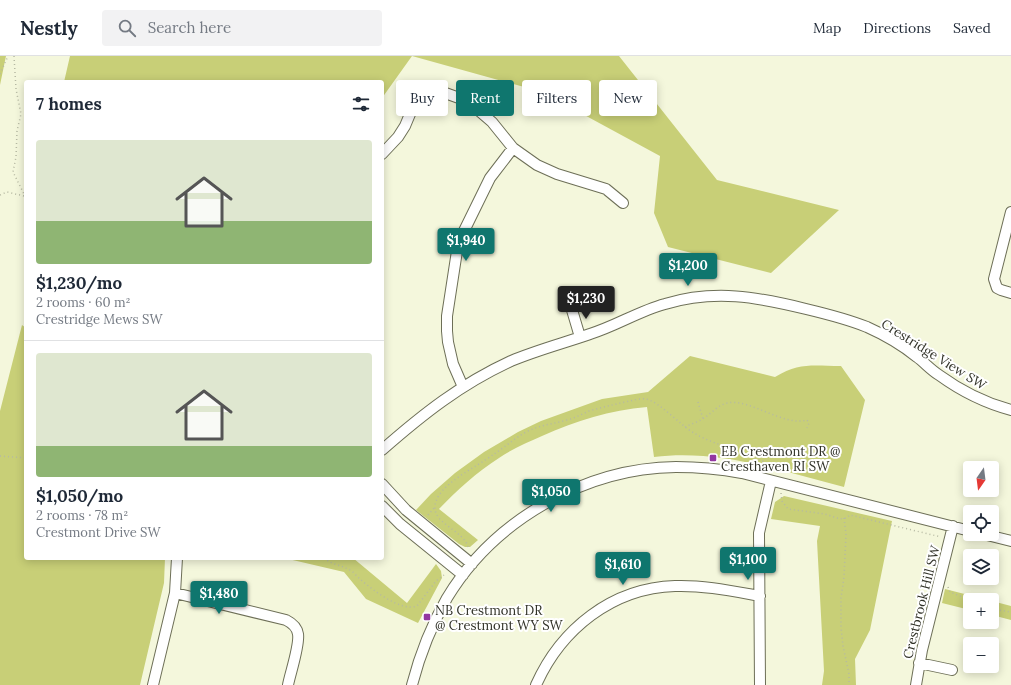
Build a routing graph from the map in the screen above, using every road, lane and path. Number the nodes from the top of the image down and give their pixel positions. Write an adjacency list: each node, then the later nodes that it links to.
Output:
1 (8, 56): 3 (path)
2 (14, 56): 6 (path)
3 (0, 74)
4 (513, 148): 5 (street); 9 (street); 14 (street)
5 (384, 152)
6 (24, 193)
7 (0, 195): 8 (path)
8 (24, 195)
9 (623, 204)
10 (1011, 212): 11 (street)
11 (1011, 293)
12 (572, 310): 13 (street)
13 (580, 337): 14 (street, Crestridge View SW); 16 (street, Crestridge View SW)
14 (463, 387): 20 (street, Crestridge View SW)
15 (698, 402): 17 (path)
16 (1011, 410)
17 (703, 419): 18 (path); 19 (path)
18 (685, 427): 24 (path); 33 (path)
19 (807, 428)
20 (384, 448)
21 (0, 456): 22 (path)
22 (24, 458)
23 (771, 481): 24 (street); 36 (street); 41 (street)
24 (782, 484): 27 (path); 28 (street)
25 (384, 486): 36 (street)
26 (384, 508): 38 (street)
27 (844, 518): 31 (path); 52 (path)
28 (953, 526): 29 (street); 31 (street, Crestbrook Hill SW)
29 (963, 529)
30 (999, 538): 32 (street)
31 (949, 539): 45 (street, Crestbrook Hill SW)
32 (1011, 541)
33 (468, 547)
34 (177, 560): 40 (street)
35 (326, 560): 37 (path)
36 (472, 564): 38 (street)
37 (444, 575)
38 (463, 575): 49 (street)
39 (950, 581): 42 (path)
40 (175, 593): 47 (street); 48 (street)
41 (760, 596): 50 (street); 51 (street)
42 (963, 597)
43 (999, 610): 44 (path)
44 (1011, 612)
45 (919, 663): 46 (street); 53 (street, Crestbrook Hill SW)
46 (952, 670)
47 (153, 685)
48 (288, 685)
49 (412, 685)
50 (536, 685)
51 (760, 685)
52 (849, 685)
53 (916, 685)

